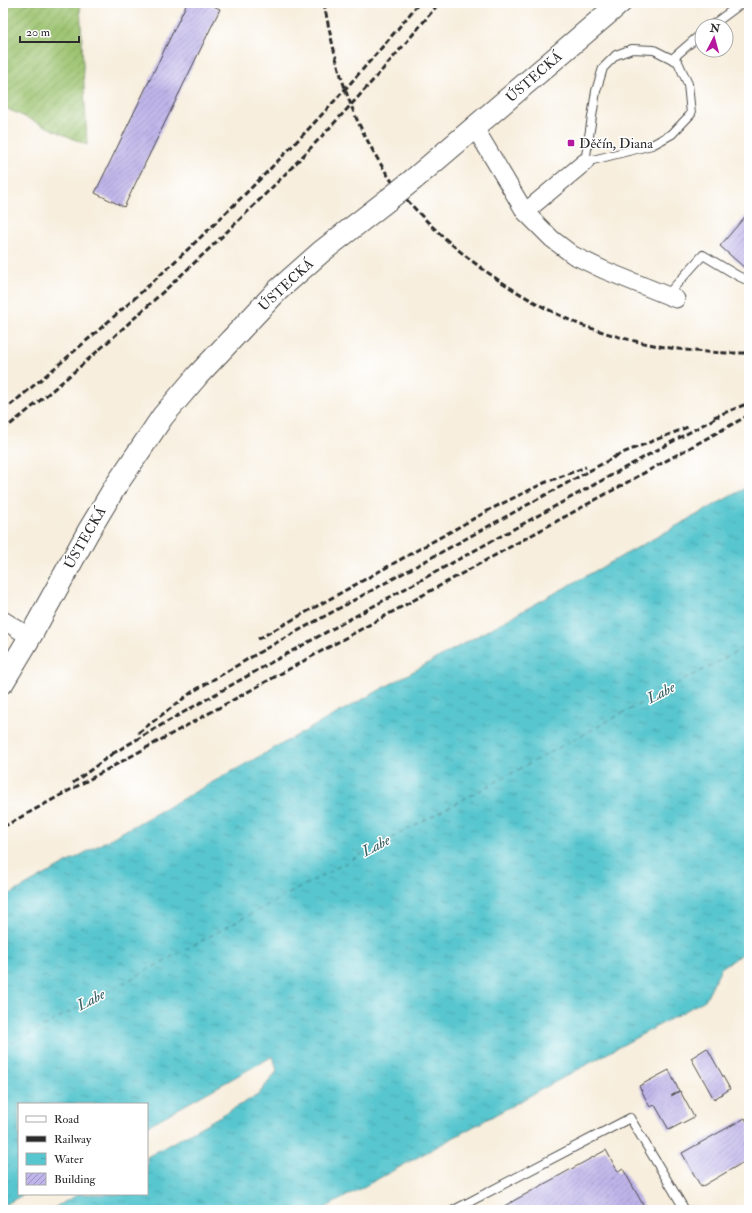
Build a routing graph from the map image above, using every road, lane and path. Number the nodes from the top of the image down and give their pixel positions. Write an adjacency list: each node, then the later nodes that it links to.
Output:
1 (620, 3): 6 (main road, ÚSTECKÁ)
2 (742, 3): 3 (lane)
3 (722, 18)
4 (694, 40): 5 (lane)
5 (672, 59): 7 (lane); 7 (lane)
6 (474, 128): 8 (street); 12 (main road, ÚSTECKÁ, bridge)
7 (585, 162): 8 (street)
8 (525, 212): 10 (street)
9 (749, 281): 10 (lane)
10 (672, 297)
11 (3, 620): 12 (street)
12 (30, 637): 13 (main road, ÚSTECKÁ)
13 (3, 682)
14 (454, 1210): 15 (lane)
15 (685, 1210)

